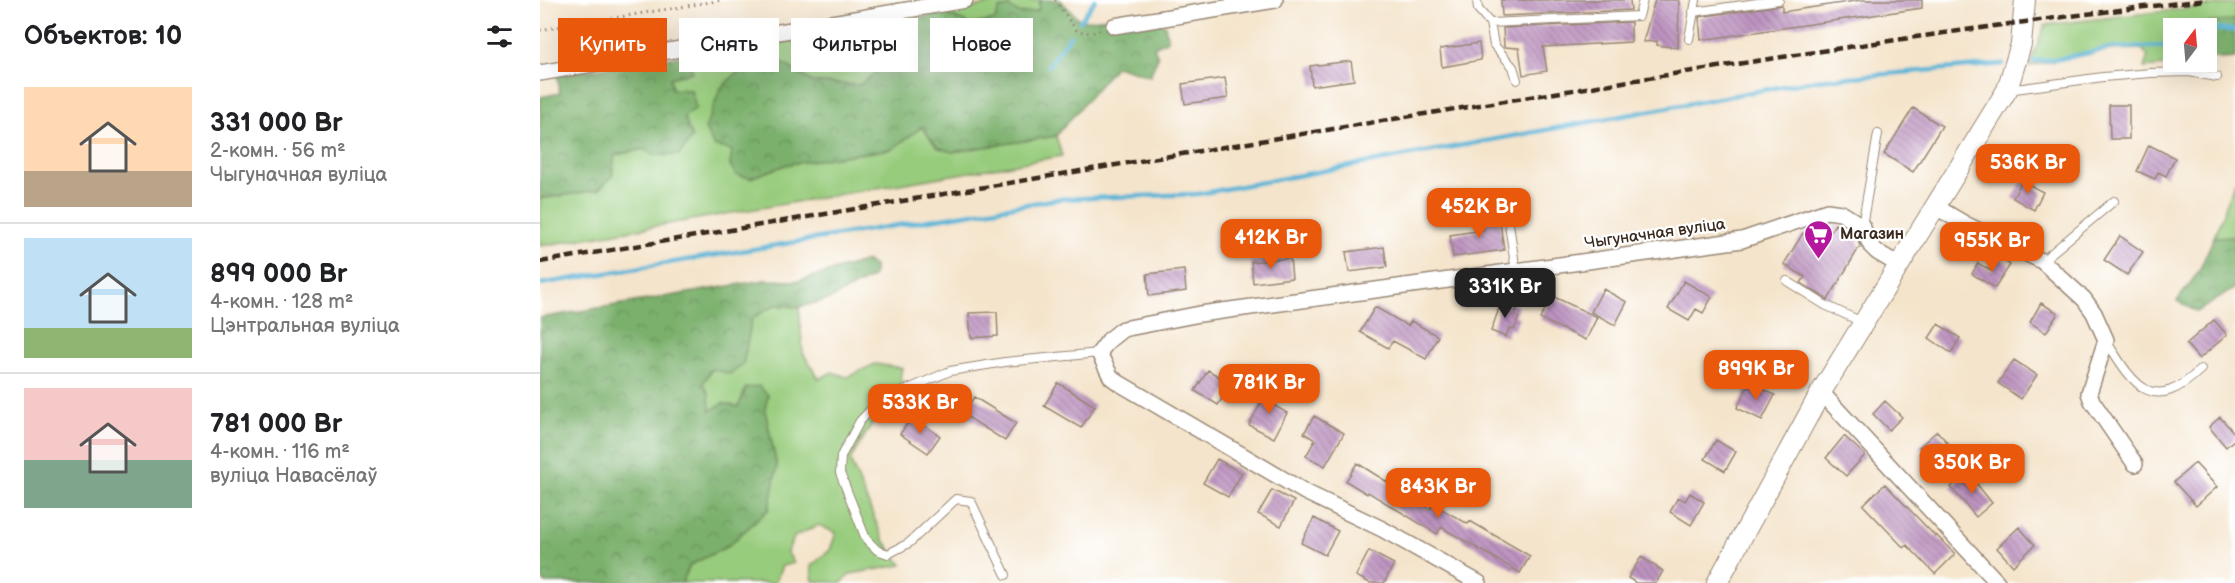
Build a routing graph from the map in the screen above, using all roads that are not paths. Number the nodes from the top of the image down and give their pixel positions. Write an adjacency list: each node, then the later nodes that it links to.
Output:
1 (965, 0): 12 (street)
2 (1275, 0): 10 (street)
3 (1477, 0): 9 (lane)
4 (1643, 0): 9 (lane)
5 (1696, 0): 8 (lane)
6 (1779, 0): 8 (lane)
7 (2025, 0): 15 (street)
8 (1693, 12): 11 (lane)
9 (1490, 23): 14 (lane)
10 (1114, 26)
11 (1689, 39)
12 (540, 73)
13 (2217, 77): 15 (lane)
14 (1517, 80)
15 (2007, 90): 19 (street)
16 (1878, 134): 20 (lane)
17 (2114, 201): 21 (lane)
18 (1506, 203): 23 (lane)
19 (1936, 207): 21 (street); 22 (street)
20 (1862, 226): 22 (street); 23 (street, Чыгуначная вуліца)
21 (2042, 261): 26 (street)
22 (1899, 265): 25 (street)
23 (1516, 272): 27 (street, Чыгуначная вуліца)
24 (1787, 281): 25 (lane)
25 (1864, 323): 29 (street)
26 (2106, 340): 28 (lane); 30 (street)
27 (1099, 353): 31 (lane); 32 (street)
28 (2201, 369)
29 (1821, 392): 33 (street); 34 (street)
30 (2135, 464)
31 (1006, 575)
32 (1479, 583)
33 (1718, 583)
34 (1998, 583)

